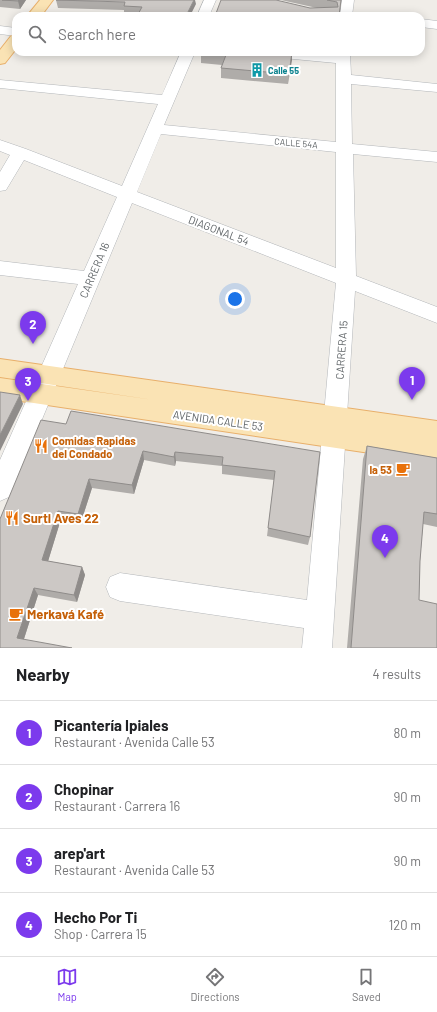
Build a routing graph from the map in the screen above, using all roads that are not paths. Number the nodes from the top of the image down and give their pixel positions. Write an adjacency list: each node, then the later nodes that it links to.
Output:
1 (47, 0): 4 (main road)
2 (210, 0): 5 (street)
3 (348, 0): 6 (street)
4 (37, 12)
5 (205, 12)
6 (346, 12)
7 (425, 24): 8 (street)
8 (437, 25)
9 (0, 30): 10 (street)
10 (12, 32)
11 (12, 44): 14 (main road)
12 (186, 56): 18 (street, CARRERA 16)
13 (342, 56): 15 (street, CARRERA 15)
14 (0, 60)
15 (343, 79): 17 (street); 21 (street, CARRERA 15)
16 (0, 84): 18 (street)
17 (437, 88)
18 (167, 100): 19 (street, CARRERA 16)
19 (155, 129): 21 (street, CALLE 54A); 25 (street, CARRERA 16)
20 (0, 145): 22 (street, DIAGONAL 54)
21 (344, 147): 23 (street, CALLE 54A); 28 (street, CARRERA 15)
22 (20, 152): 24 (street); 25 (street, DIAGONAL 54)
23 (437, 157)
24 (0, 186)
25 (127, 194): 27 (street, CARRERA 16); 28 (street, DIAGONAL 54)
26 (0, 268): 27 (street)
27 (91, 278): 31 (street, CARRERA 16)
28 (346, 280): 29 (street, DIAGONAL 54); 33 (street, CARRERA 15)
29 (437, 315)
30 (0, 368): 31 (main road, AVENIDA CALLE 53)
31 (45, 385): 32 (main road, AVENIDA CALLE 53); 33 (main road, AVENIDA CALLE 53); 36 (street, CARRERA 16)
32 (0, 388)
33 (335, 427): 34 (main road, AVENIDA CALLE 53); 35 (main road, AVENIDA CALLE 53); 38 (street, CARRERA 15)
34 (437, 432)
35 (437, 452)
36 (0, 489)
37 (120, 587): 38 (street)
38 (320, 616): 39 (street, CARRERA 15)
39 (317, 648)

